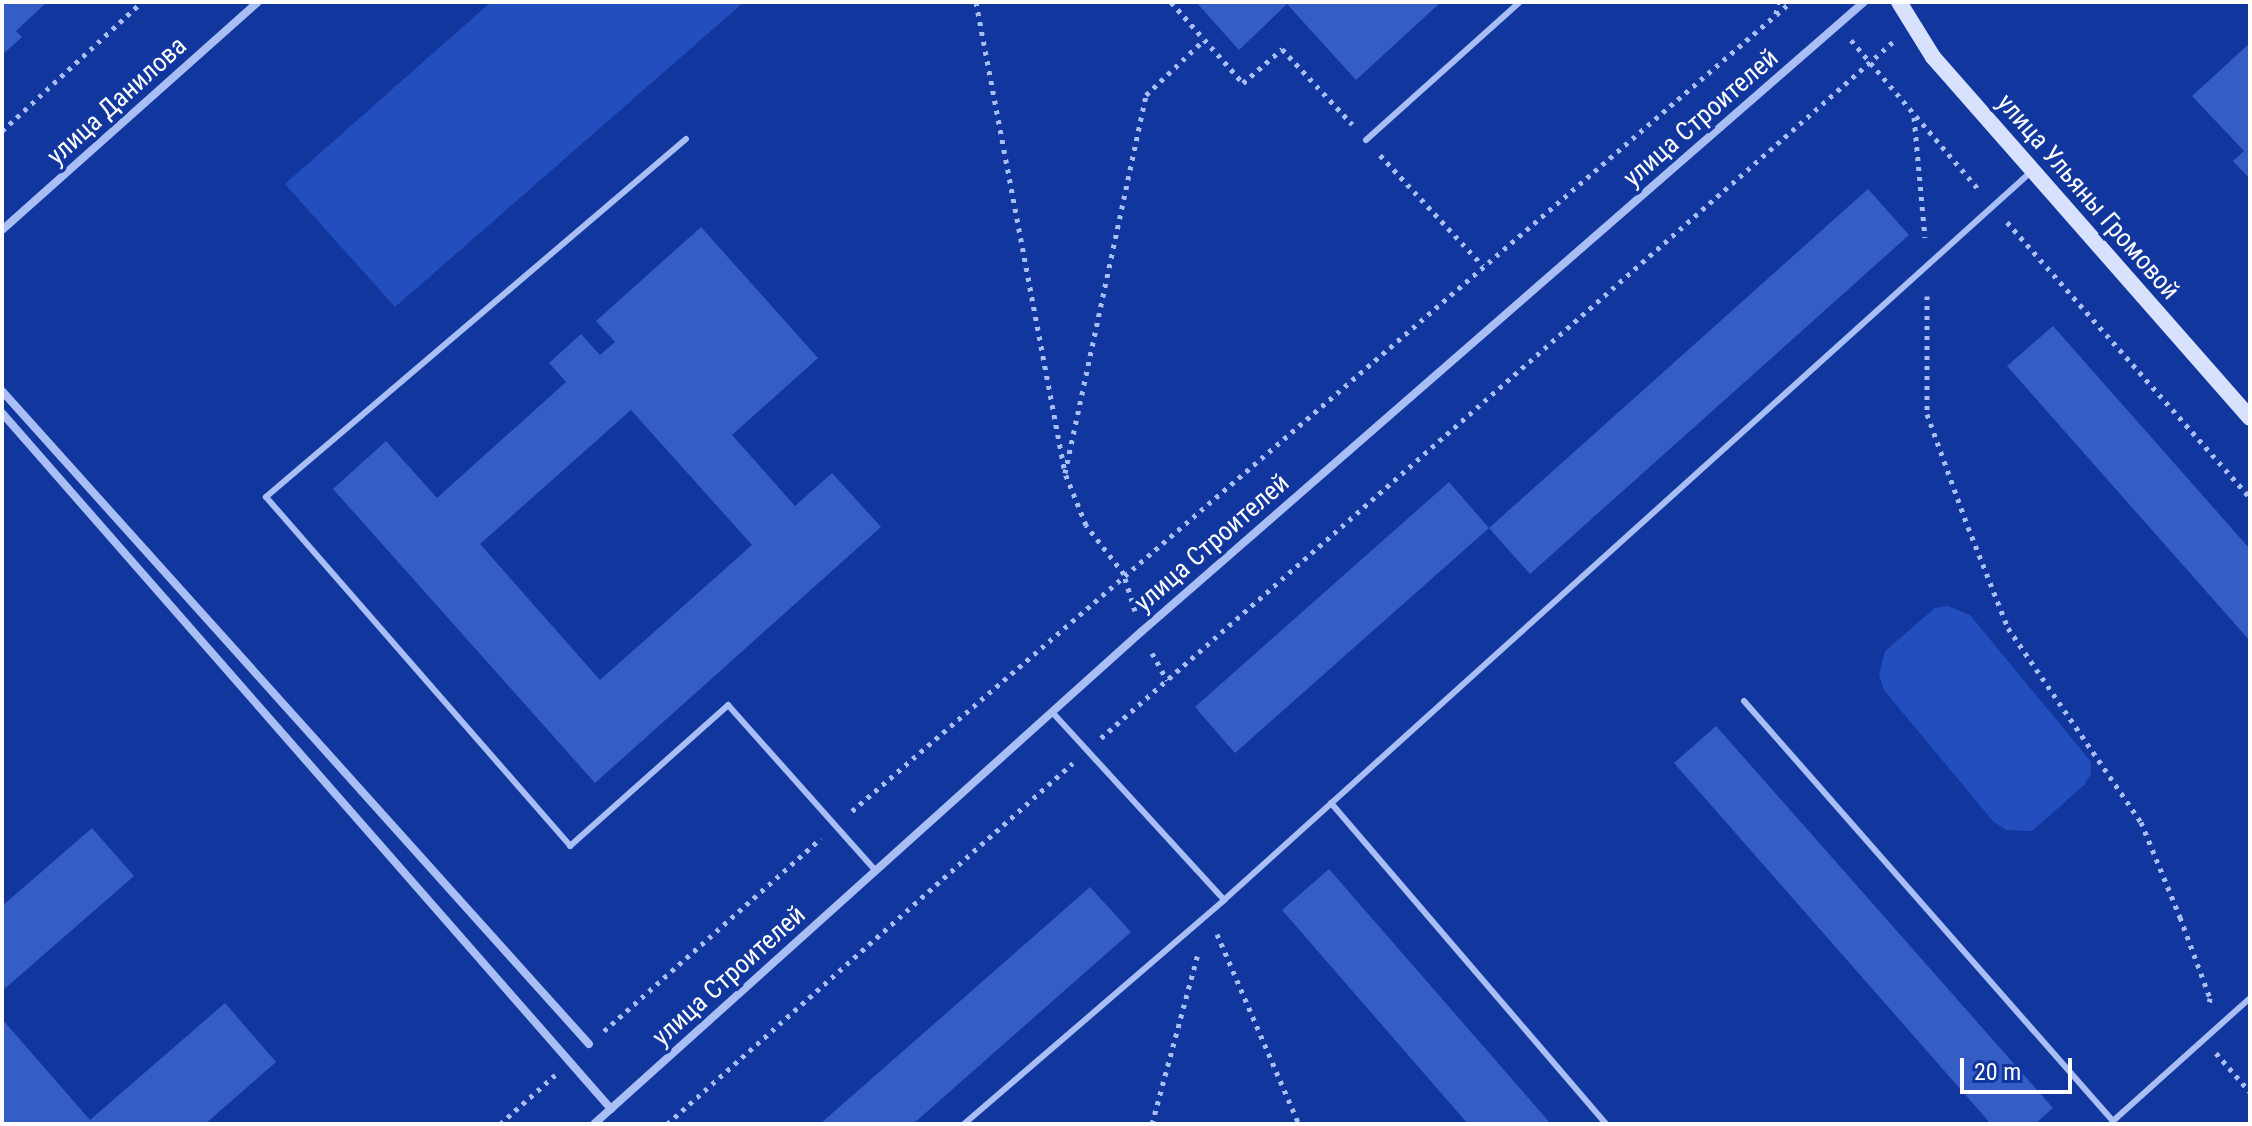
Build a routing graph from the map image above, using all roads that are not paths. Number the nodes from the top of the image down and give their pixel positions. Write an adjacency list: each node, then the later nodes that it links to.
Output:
1 (258, 2): 8 (street, улица Данилова)
2 (1520, 2): 6 (lane)
3 (1864, 2): 13 (street, улица Строителей)
4 (1899, 2): 7 (street, улица Ульяны Громовой)
5 (686, 139): 15 (lane)
6 (1366, 140)
7 (2033, 170): 11 (street, улица Ульяны Громовой); 14 (lane)
8 (2, 230)
9 (2, 391): 18 (street)
10 (2, 413): 19 (street)
11 (2250, 418)
12 (1744, 701): 17 (lane)
13 (1052, 712): 15 (street, улица Строителей); 16 (lane)
14 (1331, 803): 16 (lane); 22 (lane)
15 (876, 871): 19 (street, улица Строителей)
16 (1224, 900): 21 (lane)
17 (2250, 998)
18 (589, 1044)
19 (611, 1109): 20 (street, улица Строителей)
20 (594, 1124)
21 (964, 1124)
22 (1606, 1124)

